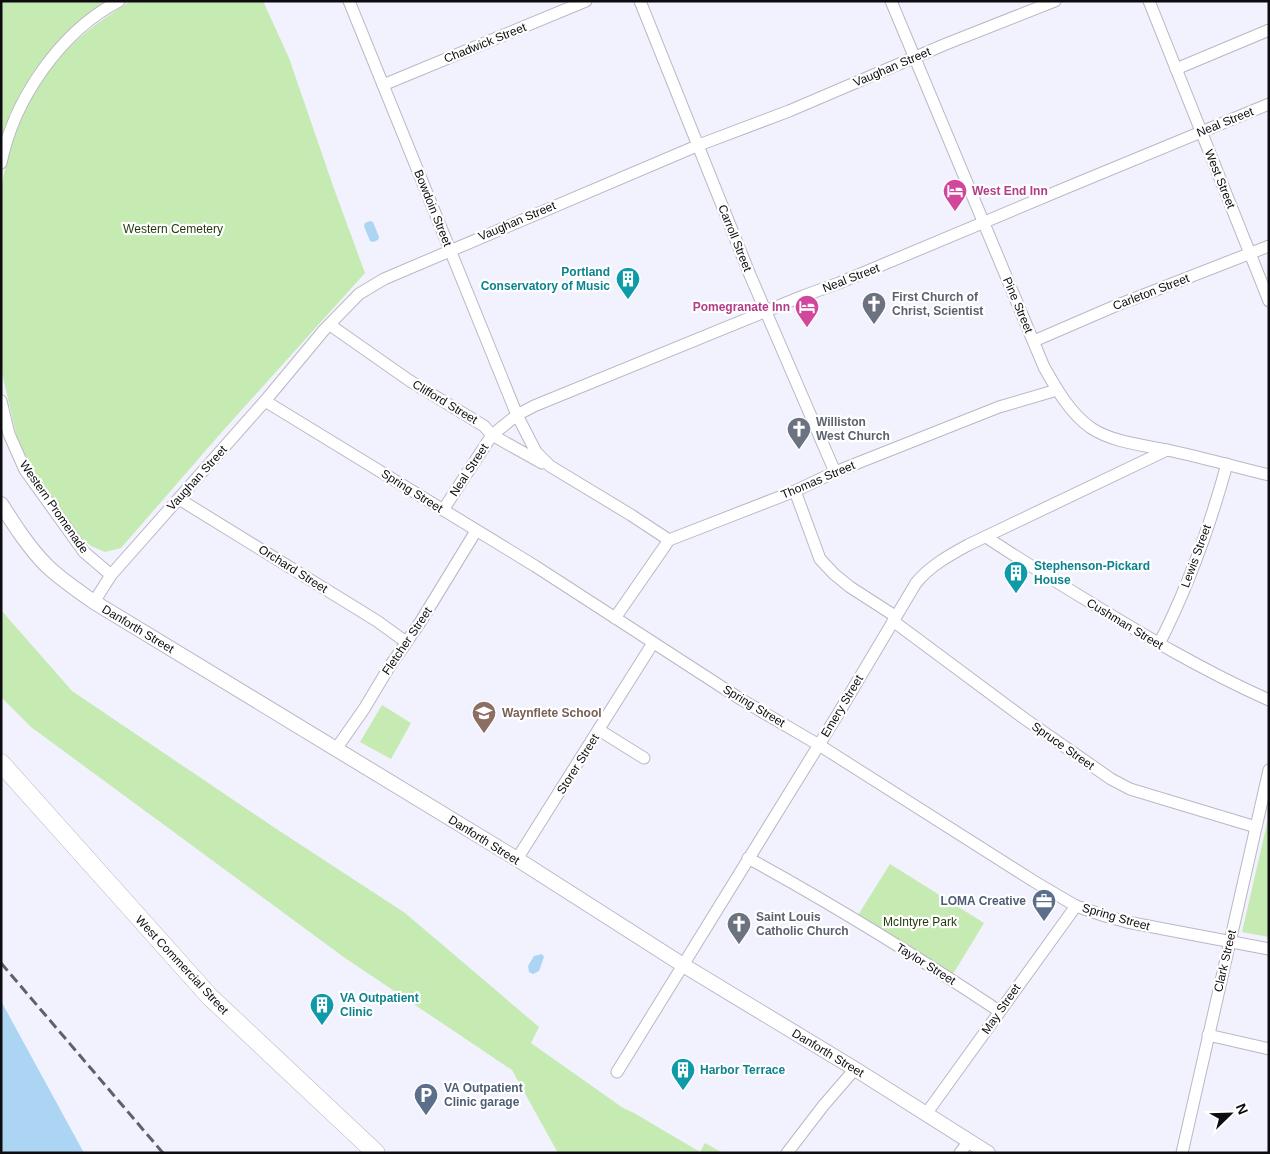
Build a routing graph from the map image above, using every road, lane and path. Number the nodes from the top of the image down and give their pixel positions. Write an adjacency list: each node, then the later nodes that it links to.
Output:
1 (119, 1): 15 (street)
2 (349, 1): 11 (street, Bowdoin Street)
3 (586, 1): 11 (street, Chadwick Street)
4 (640, 1): 14 (street, Carroll Street)
5 (891, 1): 9 (street, Pine Street)
6 (1055, 1): 9 (street, Vaughan Street)
7 (1149, 1): 10 (street, West Street)
8 (1269, 30): 10 (street)
9 (914, 58): 14 (street, Vaughan Street); 16 (street, Pine Street)
10 (1176, 69): 13 (street, West Street)
11 (383, 85): 18 (street, Bowdoin Street)
12 (1269, 104): 13 (street, Neal Street)
13 (1201, 132): 16 (street, Neal Street); 19 (street, West Street)
14 (699, 145): 18 (street, Vaughan Street); 21 (street, Carroll Street)
15 (1, 163)
16 (983, 223): 21 (street, Neal Street); 23 (street, Pine Street)
17 (1269, 246): 19 (street, Carleton Street)
18 (450, 250): 22 (street, Vaughan Street); 27 (street, Bowdoin Street)
19 (1250, 254): 20 (street, West Street); 23 (street, Carleton Street)
20 (1269, 300)
21 (766, 311): 27 (street, Neal Street); 31 (street, Carroll Street)
22 (330, 324): 25 (street, Vaughan Street); 28 (street, Clifford Street)
23 (1034, 341): 24 (street, Pine Street)
24 (1057, 390): 29 (street, Pine Street); 31 (street, Thomas Street)
25 (265, 401): 35 (street, Vaughan Street); 37 (street, Spring Street)
26 (1, 402): 41 (street, Western Promenade)
27 (517, 415): 28 (street, Neal Street); 32 (street, Clifford Street)
28 (492, 435): 32 (street, Clifford Street); 37 (street, Neal Street)
29 (1167, 450): 30 (street, Pine Street); 39 (street, Emery Street)
30 (1227, 464): 33 (street, Pine Street); 47 (street, Lewis Street)
31 (835, 472): 34 (street, Thomas Street)
32 (563, 475): 40 (street, Clifford Street)
33 (1269, 475)
34 (796, 491): 40 (street, Thomas Street); 44 (street, Spruce Street)
35 (179, 499): 41 (street, Vaughan Street); 45 (street, Orchard Street)
36 (1, 504): 42 (street, Danforth Street)
37 (443, 510): 38 (street, Spring Street)
38 (476, 531): 43 (street, Spring Street); 45 (street, Fletcher Street)
39 (986, 537): 44 (street, Emery Street); 47 (street, Cushman Street)
40 (669, 540): 43 (street)
41 (111, 575): 42 (street, Vaughan Street)
42 (94, 602): 51 (street, Danforth Street)
43 (615, 618): 46 (street, Spring Street)
44 (894, 619): 50 (street, Emery Street); 55 (street, Spruce Street)
45 (406, 642): 51 (street, Fletcher Street)
46 (653, 643): 49 (street, Storer Street); 50 (street, Spring Street)
47 (1159, 644): 48 (street, Cushman Street)
48 (1269, 700)
49 (599, 730): 52 (street); 57 (street, Storer Street)
50 (819, 745): 56 (street, Emery Street); 58 (street, Spring Street)
51 (336, 749): 57 (street, Danforth Street)
52 (644, 758)
53 (1, 762): 69 (main road, West Commercial Street)
54 (1269, 770): 55 (street, Clark Street)
55 (1256, 827): 59 (street, Clark Street)
56 (748, 858): 61 (street, Emery Street); 62 (street, Taylor Street)
57 (517, 859): 61 (street, Danforth Street)
58 (1076, 906): 59 (street, Spring Street); 62 (street, May Street)
59 (1230, 941): 60 (street, Spring Street); 63 (street, Clark Street)
60 (1269, 949)
61 (683, 965): 65 (street, Danforth Street); 66 (street, Emery Street)
62 (1000, 1011): 67 (street, May Street)
63 (1208, 1035): 64 (street); 73 (street, Clark Street)
64 (1269, 1049)
65 (855, 1069): 67 (street, Danforth Street); 70 (street)
66 (617, 1072)
67 (926, 1114): 68 (street, Danforth Street)
68 (969, 1141): 71 (street); 72 (street, Danforth Street)
69 (376, 1153)
70 (787, 1153)
71 (960, 1153)
72 (988, 1153)
73 (1182, 1153)

